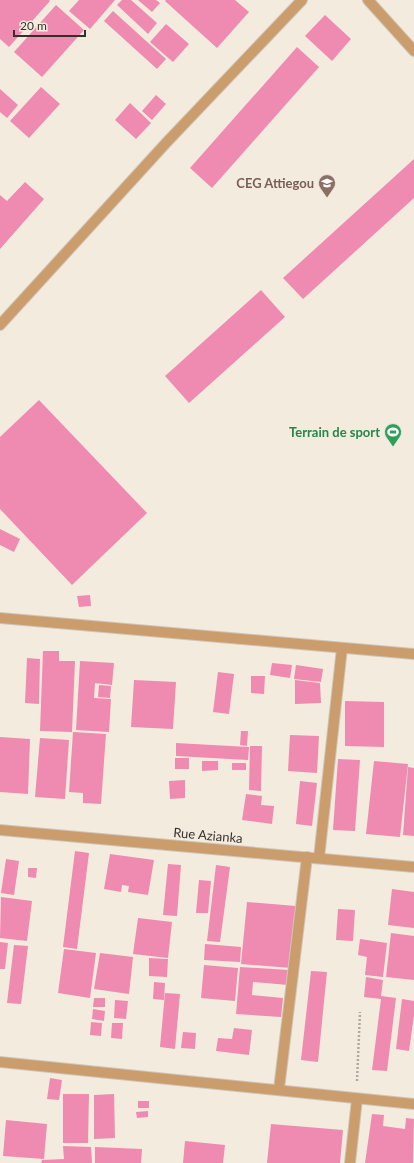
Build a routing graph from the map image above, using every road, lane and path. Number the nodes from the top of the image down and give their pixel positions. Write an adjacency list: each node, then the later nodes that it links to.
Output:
1 (302, 0): 4 (street)
2 (368, 0): 3 (street)
3 (414, 51)
4 (0, 324)
5 (0, 618): 6 (street)
6 (342, 648): 7 (street); 10 (street)
7 (414, 654)
8 (0, 830): 9 (street, Rue Azianka)
9 (307, 857): 10 (street, Rue Azianka); 14 (street)
10 (318, 858): 11 (street, Rue Azianka)
11 (414, 867)
12 (360, 1012): 15 (path)
13 (0, 1062): 14 (street)
14 (279, 1089): 15 (street)
15 (357, 1099): 16 (street); 17 (street)
16 (414, 1104)
17 (350, 1163)

